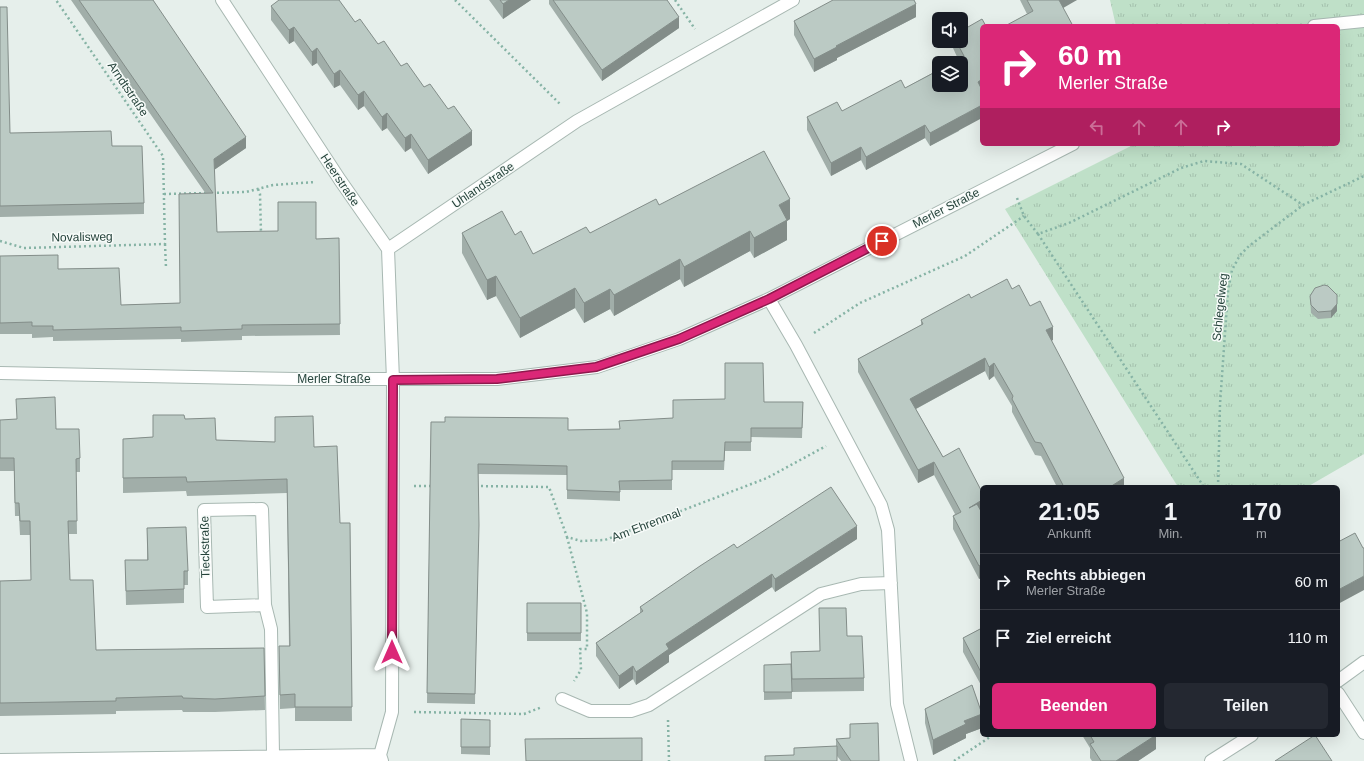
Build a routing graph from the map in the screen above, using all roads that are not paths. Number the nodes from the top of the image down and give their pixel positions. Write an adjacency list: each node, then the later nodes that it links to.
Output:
1 (222, 0): 6 (street, Heerstraße)
2 (793, 0): 6 (street, Uhlandstraße)
3 (1364, 21): 4 (street)
4 (1334, 24)
5 (1069, 146): 7 (street, Merler Straße)
6 (388, 249): 9 (street)
7 (769, 299): 9 (street, Merler Straße); 10 (street)
8 (0, 373): 9 (street, Merler Straße)
9 (393, 380): 19 (street)
10 (891, 583): 15 (street); 21 (street)
11 (265, 605): 11 (street, Tieckstraße); 18 (street, Tieckstraße)
12 (1364, 662): 13 (street)
13 (1340, 680)
14 (1340, 696): 16 (street)
15 (562, 699)
16 (1364, 733)
17 (1249, 737): 22 (street)
18 (273, 755): 19 (street); 20 (street)
19 (381, 758)
20 (0, 760)
21 (911, 761)
22 (1211, 761)

